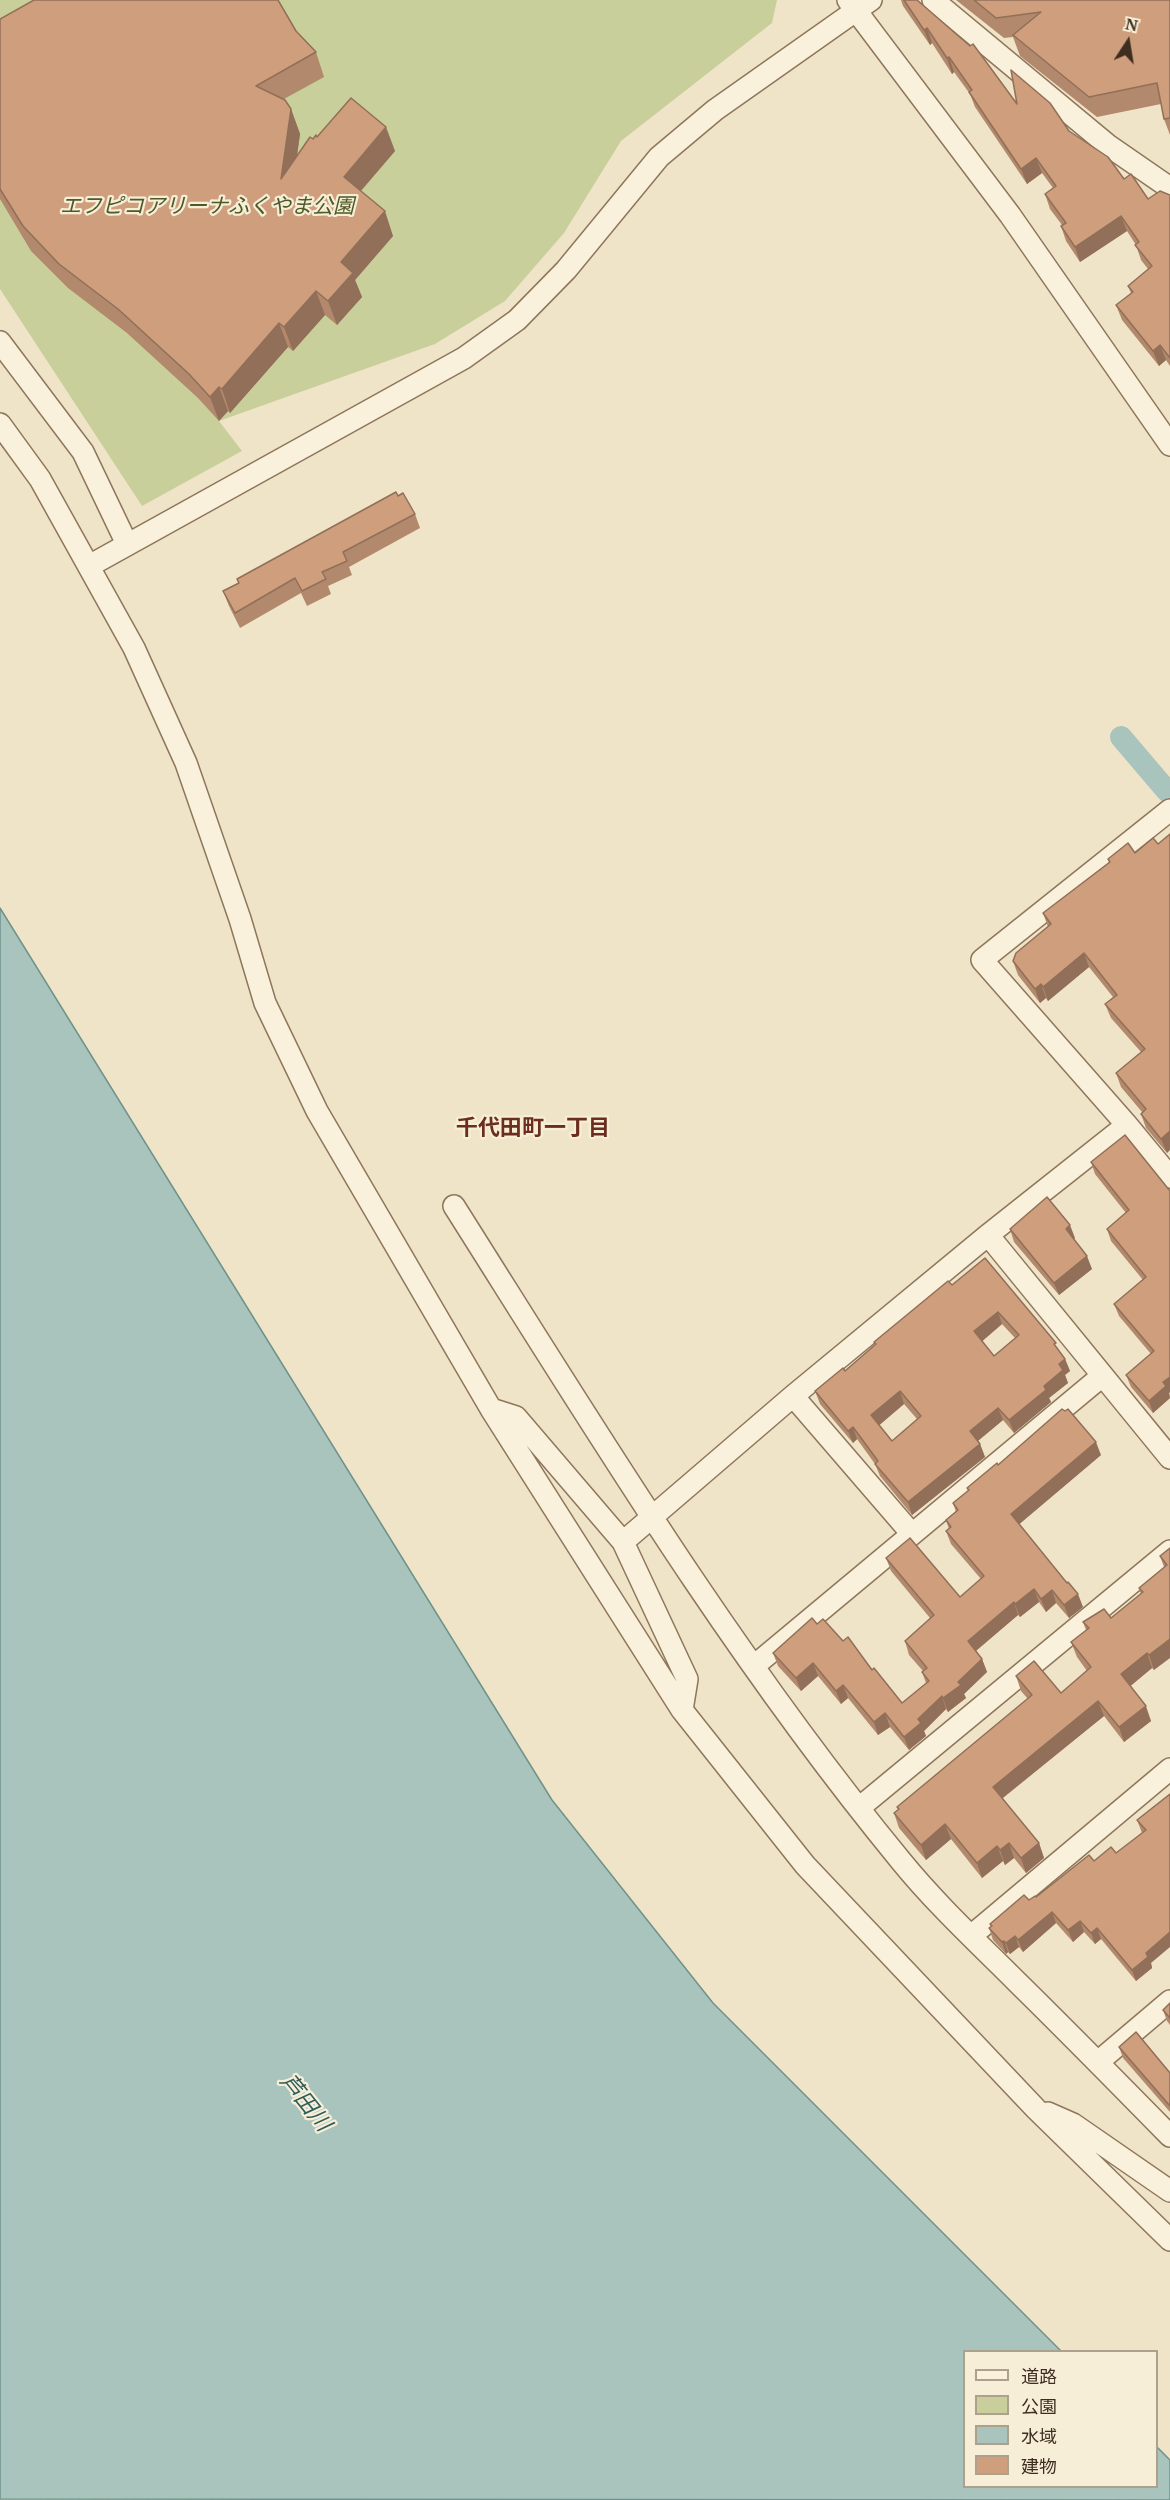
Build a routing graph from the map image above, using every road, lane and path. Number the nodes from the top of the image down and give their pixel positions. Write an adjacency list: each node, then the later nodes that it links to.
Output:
1 (933, 0): 3 (street)
2 (858, 3): 6 (street); 7 (street)
3 (1170, 188)
4 (0, 342): 7 (street)
5 (0, 424): 8 (street)
6 (1167, 430)
7 (127, 544): 8 (street)
8 (89, 566): 16 (street)
9 (1170, 810): 10 (street)
10 (1127, 1125): 11 (street); 13 (street)
11 (1170, 1177)
12 (454, 1206): 18 (street)
13 (988, 1235): 14 (street); 15 (street)
14 (1102, 1376): 17 (street); 19 (street)
15 (793, 1395): 18 (street); 19 (street)
16 (491, 1409): 20 (street); 23 (street)
17 (1170, 1458)
18 (652, 1519): 20 (street); 22 (street)
19 (912, 1534): 22 (street)
20 (623, 1542): 23 (street)
21 (1170, 1551): 25 (street)
22 (754, 1666): 25 (street)
23 (682, 1710): 29 (street)
24 (1170, 1769): 26 (street)
25 (859, 1808): 26 (street)
26 (971, 1936): 28 (street)
27 (1170, 2001): 28 (street)
28 (1098, 2062): 30 (street)
29 (1036, 2109): 31 (street); 32 (street)
30 (1170, 2136)
31 (1170, 2191)
32 (1170, 2240)

